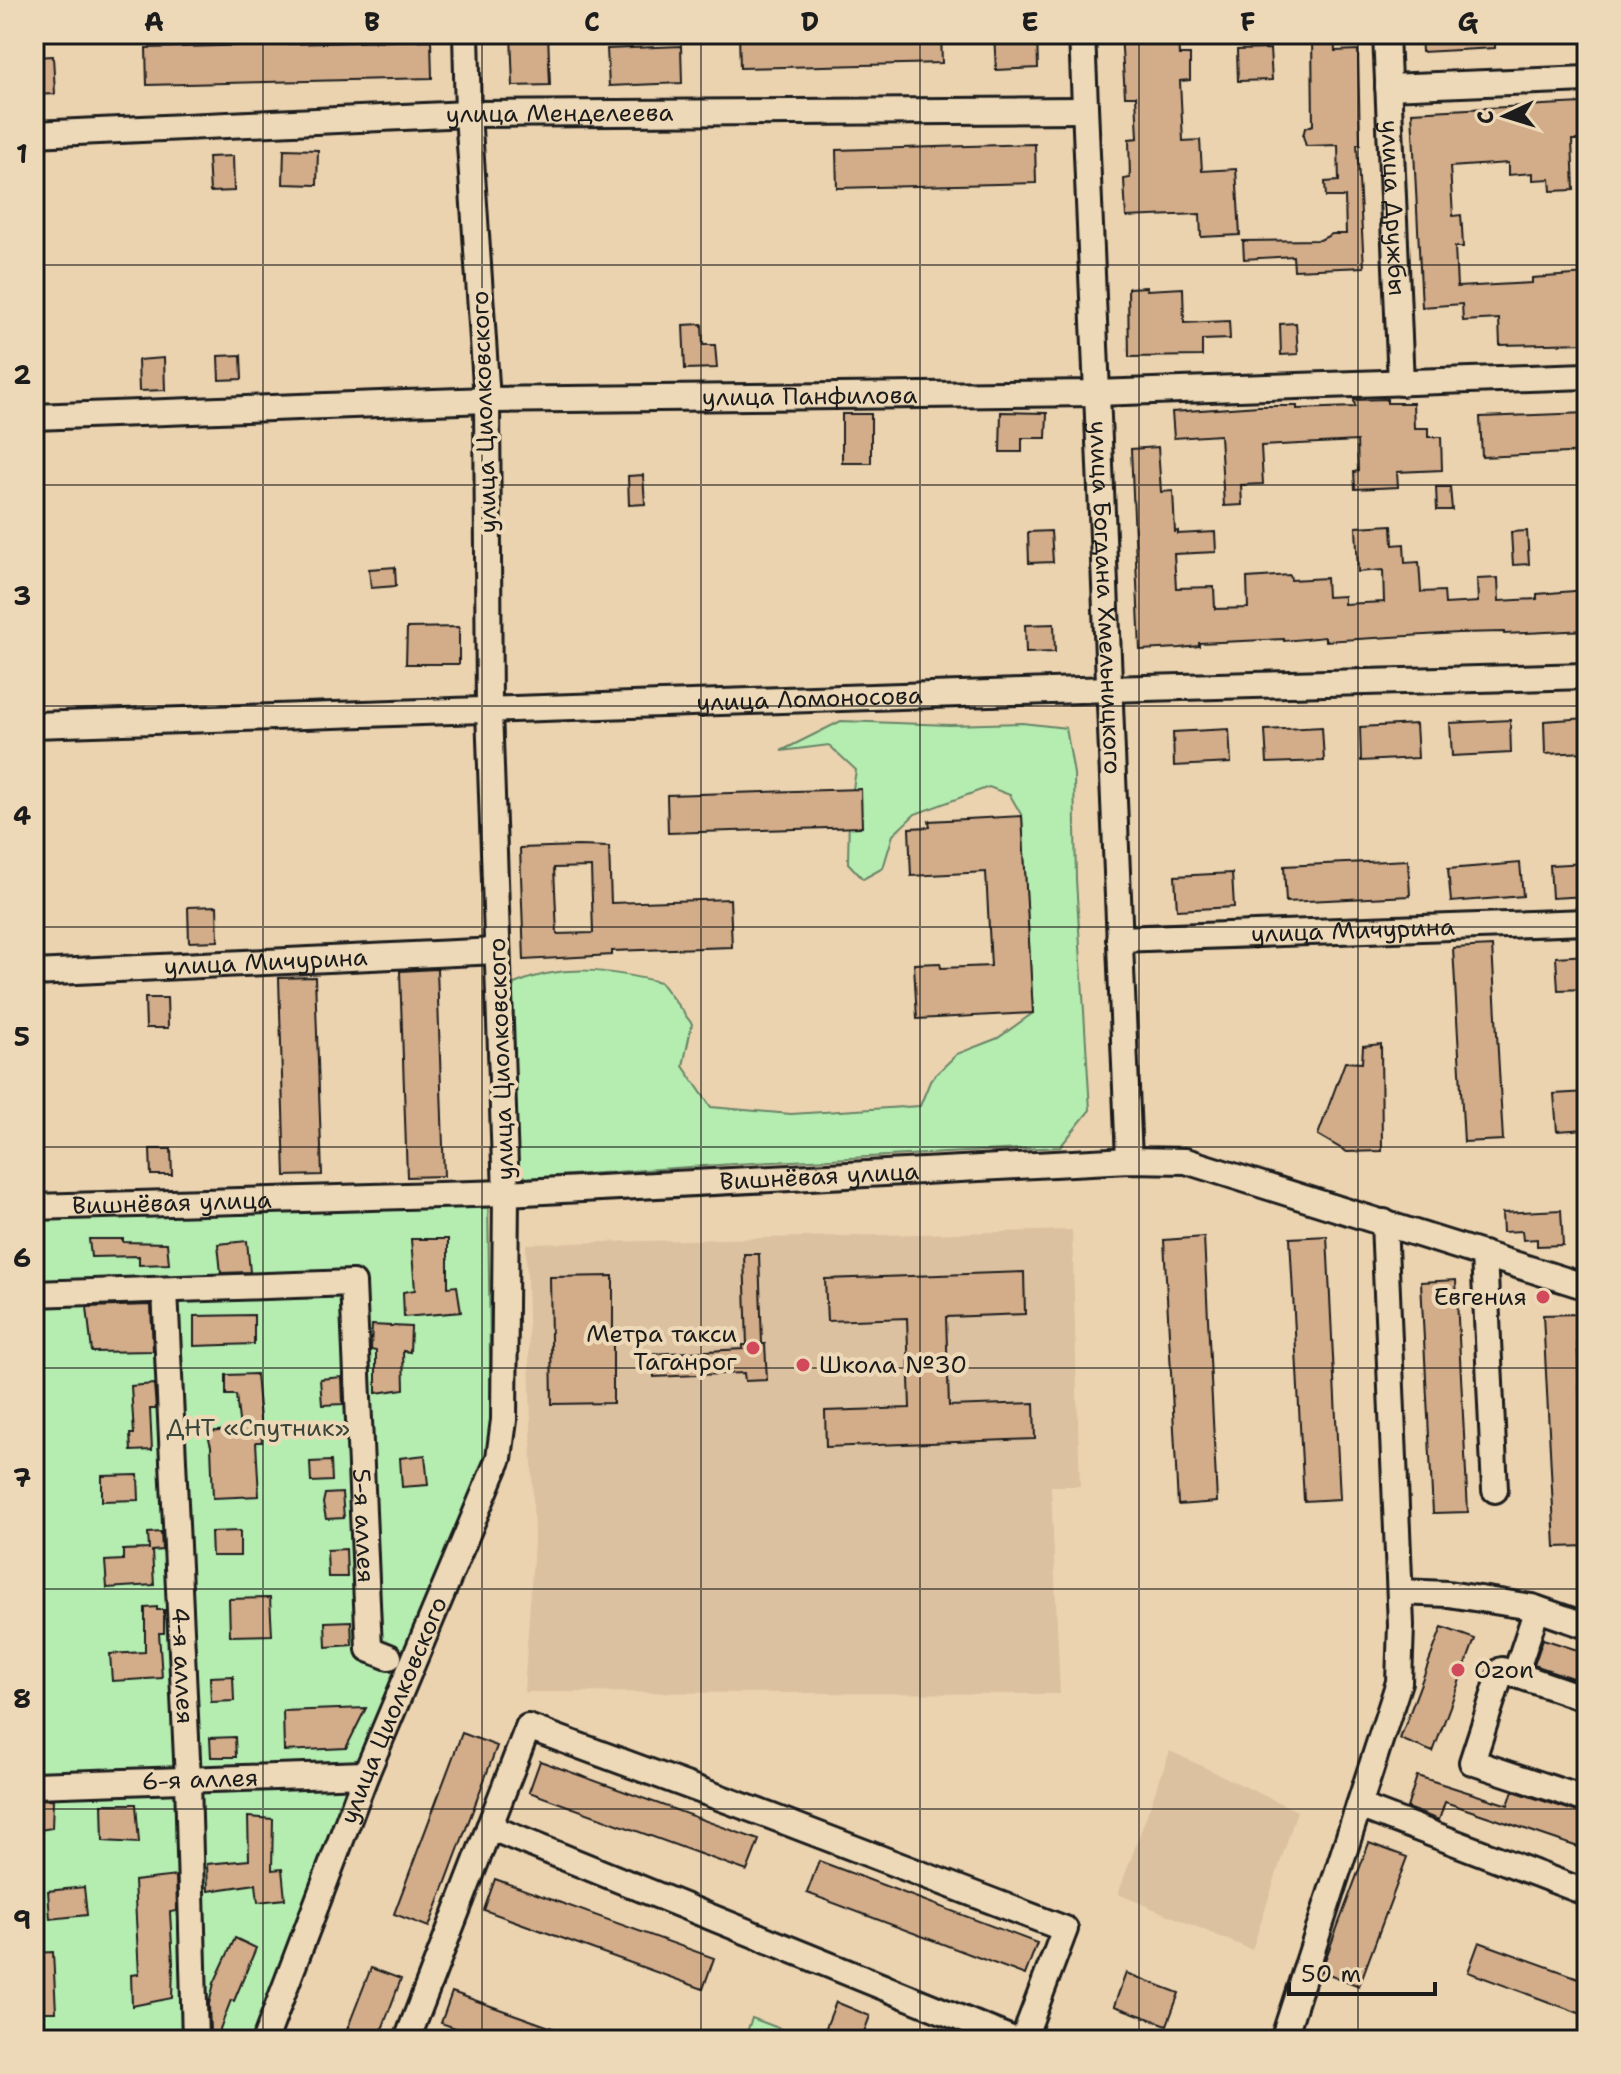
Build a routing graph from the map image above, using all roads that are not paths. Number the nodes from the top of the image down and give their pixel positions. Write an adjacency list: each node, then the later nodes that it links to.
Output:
1 (466, 34): 7 (street, улица Циолковского)
2 (1082, 34): 6 (street, улица Богдана Хмельницкого)
3 (1386, 34): 5 (street, улица Дружбы)
4 (1587, 79): 5 (street)
5 (1388, 87): 10 (street, улица Дружбы)
6 (1085, 110): 7 (street, улица Менделеева); 11 (street, улица Богдана Хмельницкого)
7 (468, 114): 8 (street, улица Менделеева); 12 (street, улица Циолковского)
8 (34, 134)
9 (1587, 376): 10 (street, улица Панфилова)
10 (1401, 383): 11 (street, улица Панфилова)
11 (1096, 393): 12 (street, улица Панфилова); 15 (street, улица Богдана Хмельницкого)
12 (487, 400): 13 (street, улица Панфилова); 16 (street, улица Циолковского)
13 (34, 417)
14 (1587, 676): 15 (street, улица Ломоносова)
15 (1109, 689): 16 (street, улица Ломоносова); 19 (street, улица Богдана Хмельницкого)
16 (489, 710): 17 (street, улица Ломоносова); 20 (street, улица Циолковского)
17 (34, 725)
18 (1587, 922): 19 (street, улица Мичурина)
19 (1119, 939): 22 (street, улица Богдана Хмельницкого)
20 (497, 951): 21 (street, улица Мичурина); 23 (street, улица Циолковского)
21 (34, 973)
22 (1129, 1160): 23 (street, Вишнёвая улица); 25 (street, Вишнёвая улица)
23 (506, 1193): 24 (street, Вишнёвая улица); 37 (street, улица Циолковского)
24 (34, 1207)
25 (1384, 1222): 26 (street, Вишнёвая улица); 31 (street)
26 (1484, 1254): 27 (street, Вишнёвая улица); 30 (street)
27 (1587, 1287)
28 (165, 1290): 29 (street); 34 (street, 5-я аллея); 38 (street, 4-я аллея)
29 (34, 1294)
30 (1495, 1490)
31 (1400, 1592): 32 (street); 41 (street)
32 (1537, 1609): 33 (street); 35 (street)
33 (1587, 1626)
34 (389, 1657)
35 (1515, 1675): 36 (street); 40 (street)
36 (1587, 1699)
37 (366, 1774): 38 (street, 6-я аллея); 46 (street, улица Циолковского)
38 (188, 1780): 39 (street, 6-я аллея); 45 (street, 4-я аллея)
39 (34, 1785)
40 (1587, 1800)
41 (1359, 1806): 43 (street); 49 (street)
42 (489, 1827): 44 (street); 47 (street); 48 (street)
43 (1587, 1893)
44 (997, 2037)
45 (195, 2040)
46 (265, 2040)
47 (407, 2040)
48 (1023, 2040)
49 (1283, 2040)

